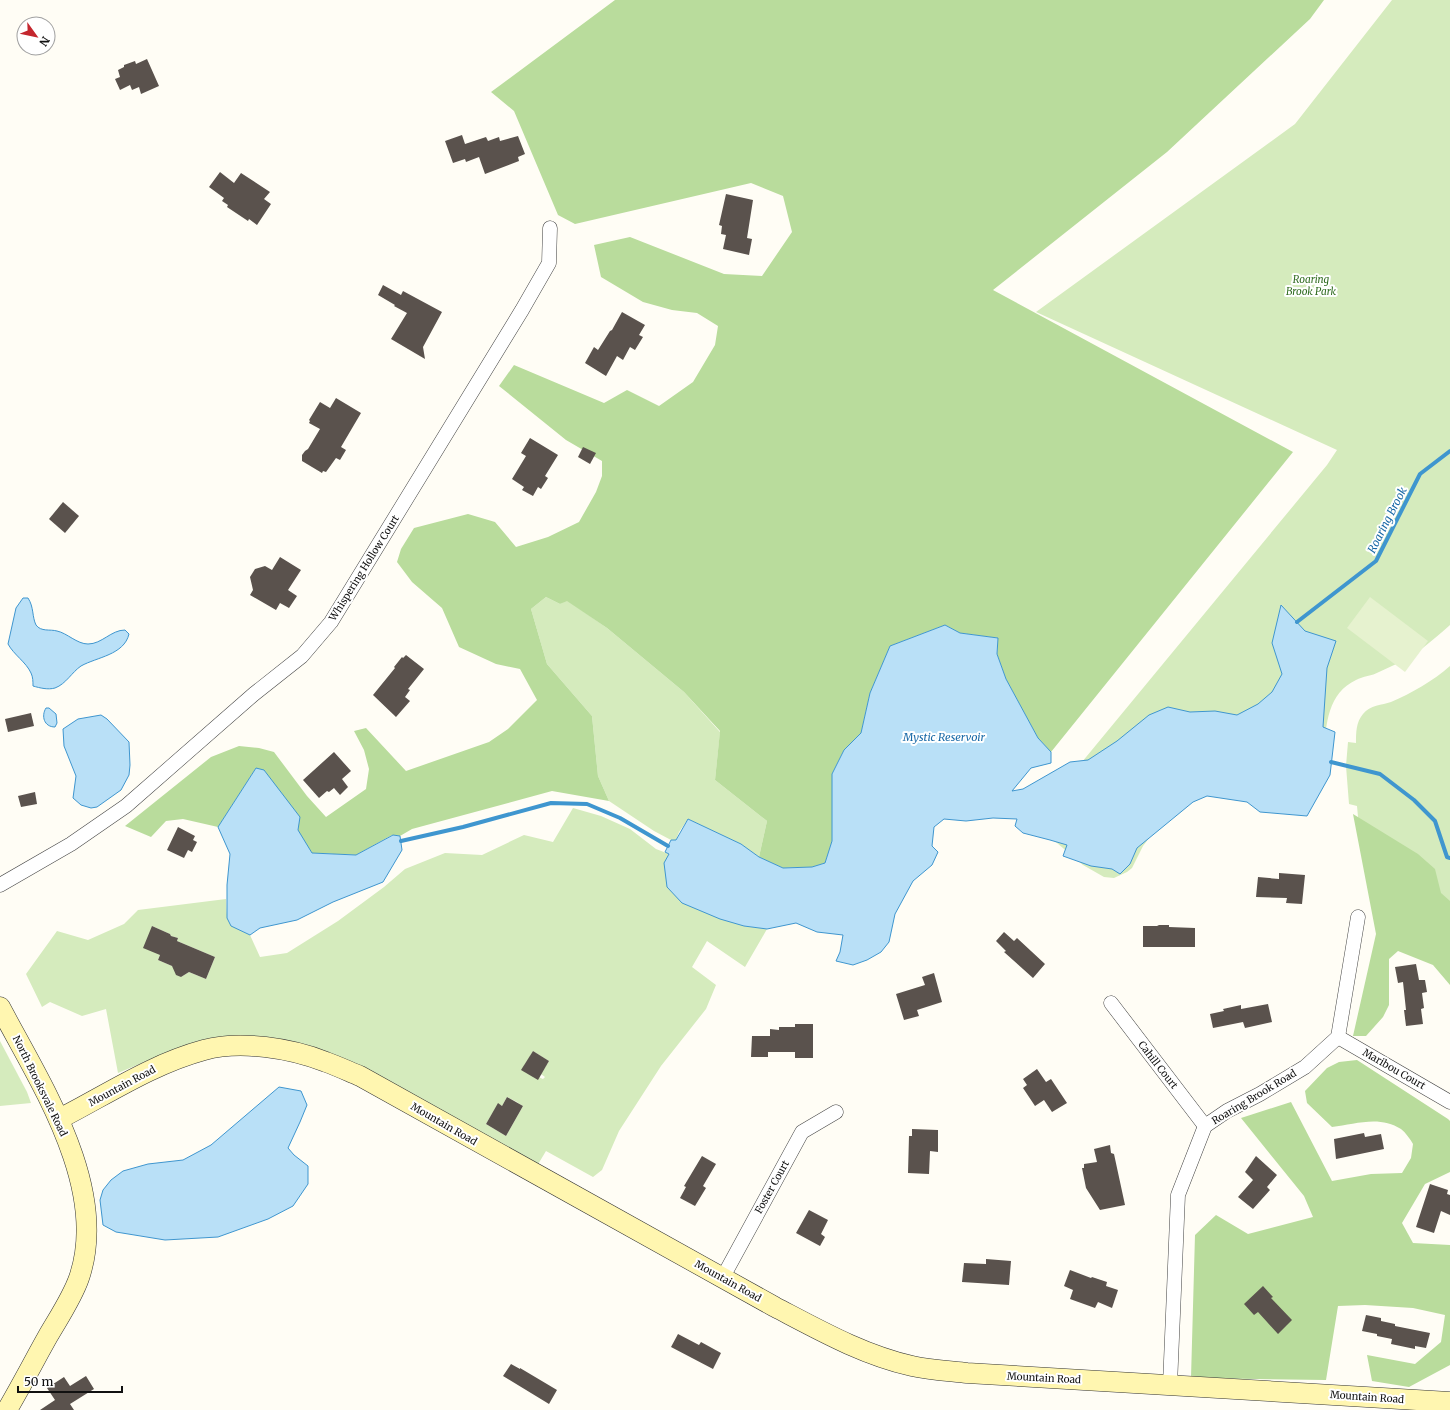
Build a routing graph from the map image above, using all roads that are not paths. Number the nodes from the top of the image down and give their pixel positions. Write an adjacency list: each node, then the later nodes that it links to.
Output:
1 (550, 228): 2 (street, Whispering Hollow Court)
2 (0, 886)
3 (1358, 917): 6 (street)
4 (1110, 1003): 10 (street, Cahill Court)
5 (0, 1007): 9 (main road, North Brooksvale Road)
6 (1338, 1037): 7 (street, Maribou Court); 10 (street, Roaring Brook Road)
7 (1450, 1102)
8 (836, 1112): 11 (street, Foster Court)
9 (59, 1119): 11 (main road, Mountain Road); 14 (main road, North Brooksvale Road)
10 (1205, 1126): 12 (street, Roaring Brook Road)
11 (723, 1277): 12 (main road, Mountain Road)
12 (1170, 1385): 13 (main road, Mountain Road)
13 (1450, 1402)
14 (7, 1410)

